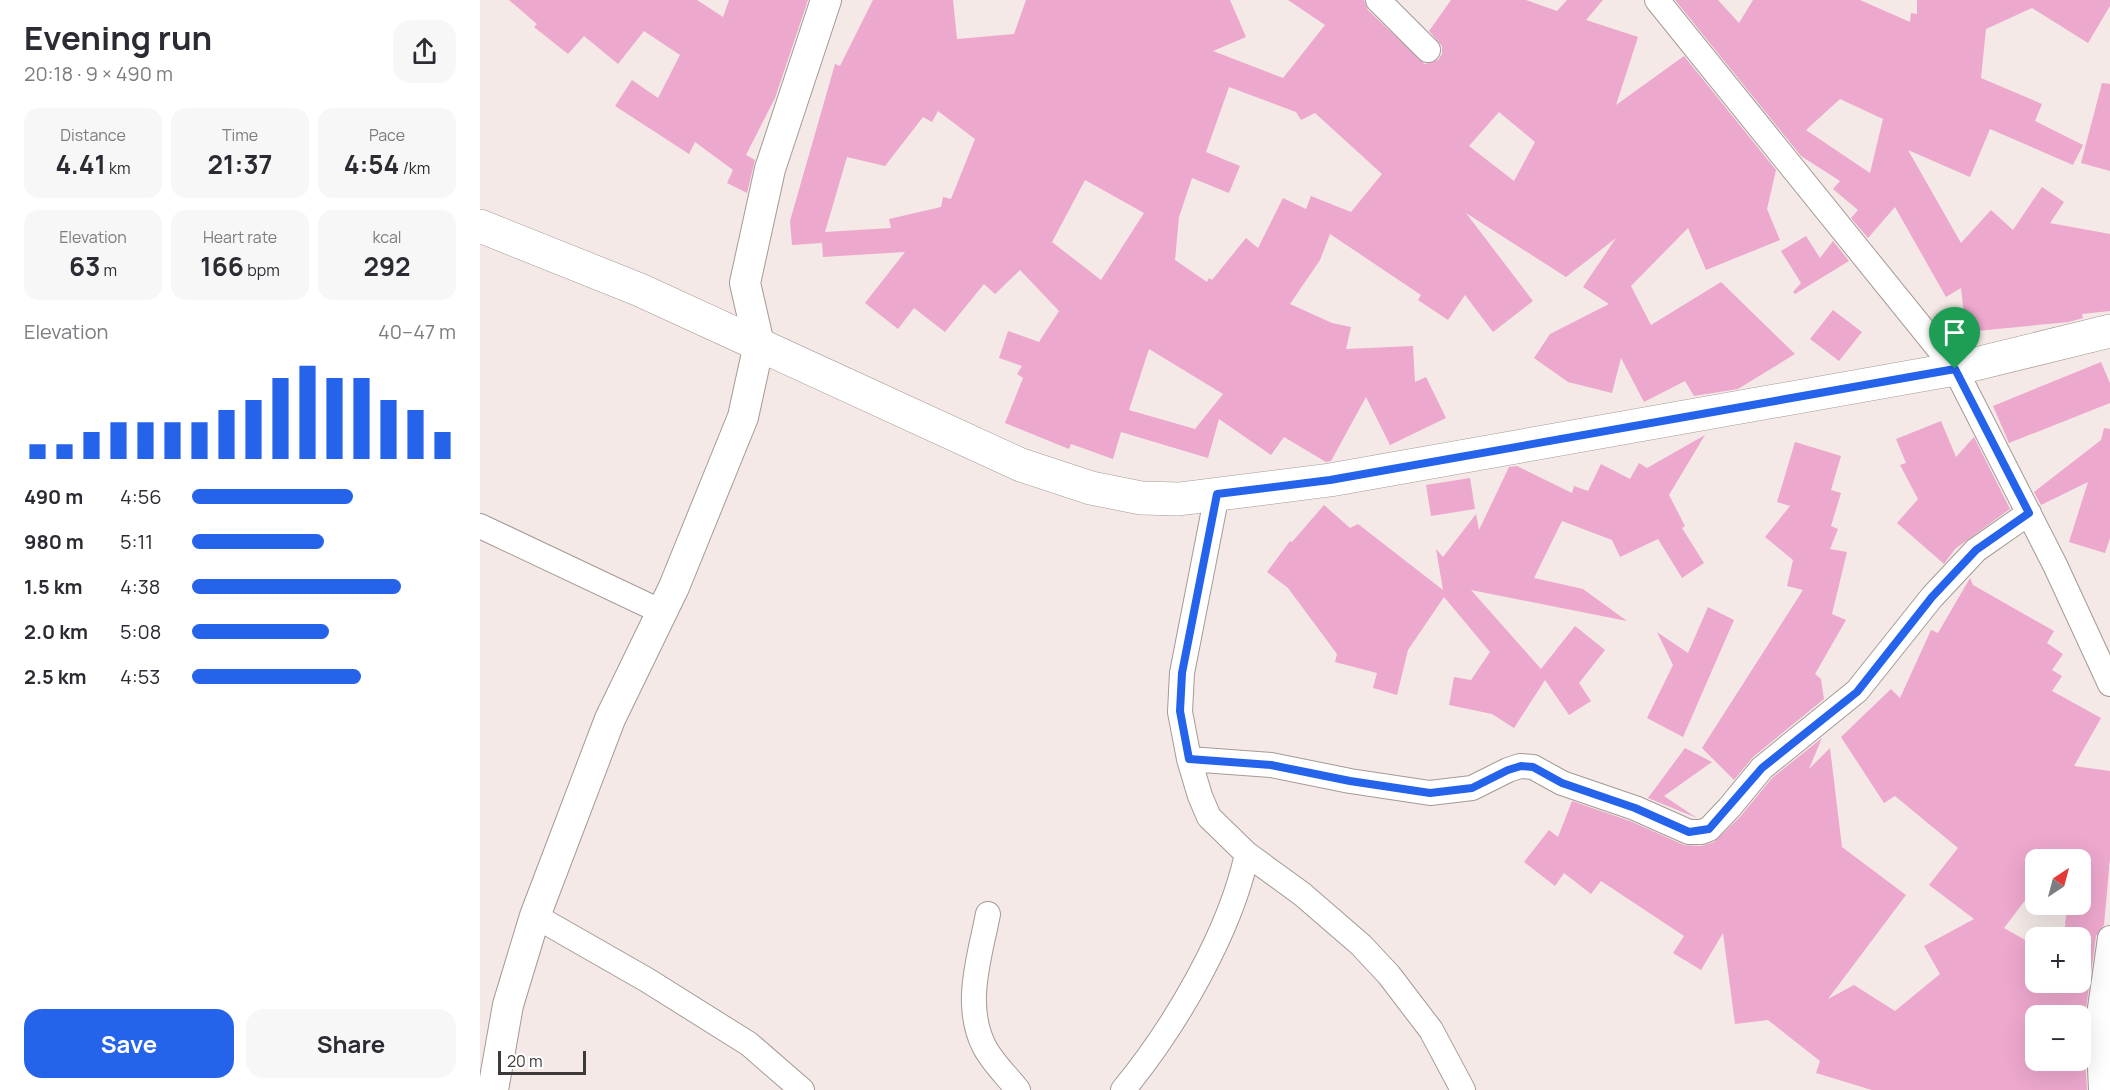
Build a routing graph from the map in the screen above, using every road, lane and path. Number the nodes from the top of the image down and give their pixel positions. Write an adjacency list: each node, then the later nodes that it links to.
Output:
1 (826, 0): 7 (street)
2 (1378, 0): 4 (street)
3 (1657, 0): 8 (street)
4 (1428, 50)
5 (480, 226): 7 (main road)
6 (2110, 331): 8 (main road)
7 (759, 344): 9 (main road); 12 (street)
8 (1955, 369): 9 (main road); 10 (street)
9 (1217, 494): 14 (street)
10 (2029, 513): 13 (street); 14 (street)
11 (480, 526): 12 (street)
12 (662, 612): 17 (street)
13 (2110, 684)
14 (1189, 759): 15 (street)
15 (1247, 854): 22 (street); 23 (street)
16 (988, 914): 21 (street)
17 (535, 916): 19 (street); 20 (street)
18 (2110, 938): 24 (street)
19 (493, 1090)
20 (802, 1090)
21 (1018, 1090)
22 (1123, 1090)
23 (1463, 1090)
24 (2101, 1090)

